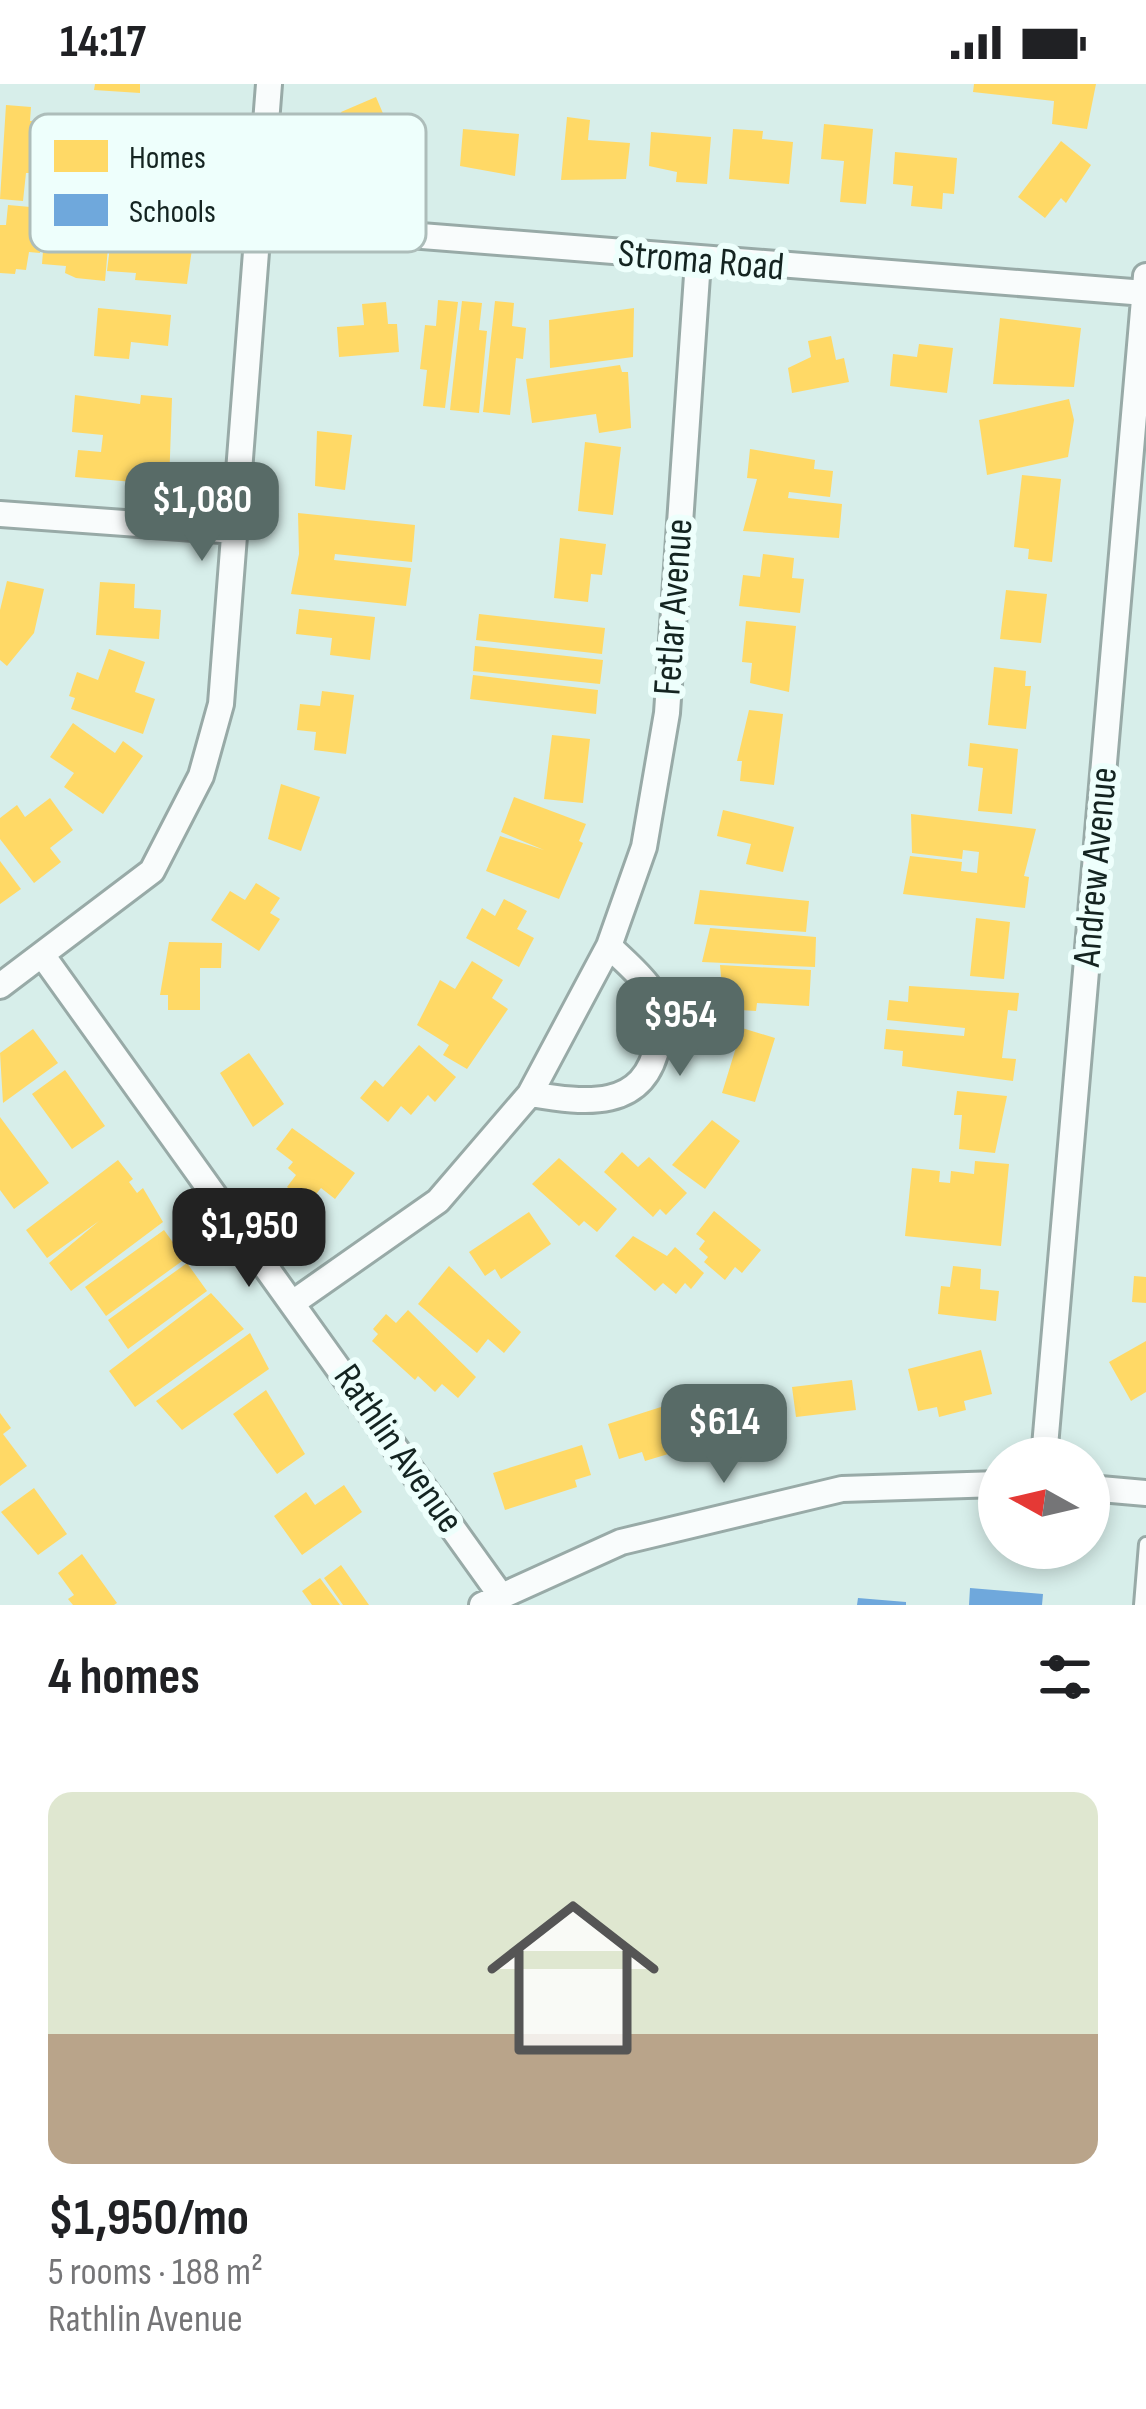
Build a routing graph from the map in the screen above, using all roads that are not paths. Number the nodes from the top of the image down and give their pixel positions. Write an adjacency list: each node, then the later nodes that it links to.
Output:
1 (269, 84): 2 (street)
2 (266, 114)
3 (426, 238): 5 (street, Stroma Road)
4 (255, 252): 9 (street)
5 (698, 261): 7 (street, Stroma Road); 11 (street, Fetlar Avenue)
6 (1146, 276): 7 (street, Andrew Avenue)
7 (1145, 293): 10 (street, Andrew Avenue)
8 (0, 514): 9 (street)
9 (235, 531): 12 (street)
10 (1135, 544): 16 (street, Andrew Avenue)
11 (609, 946): 14 (street, Fetlar Avenue); 14 (street)
12 (43, 956): 13 (street); 15 (street, Rathlin Avenue)
13 (0, 986)
14 (530, 1094): 15 (street, Fetlar Avenue)
15 (294, 1302): 21 (street, Rathlin Avenue)
16 (1046, 1437)
17 (978, 1485): 21 (street)
18 (1110, 1490): 19 (street)
19 (1146, 1493)
20 (1146, 1544): 22 (lane)
21 (490, 1599)
22 (1141, 1605)

